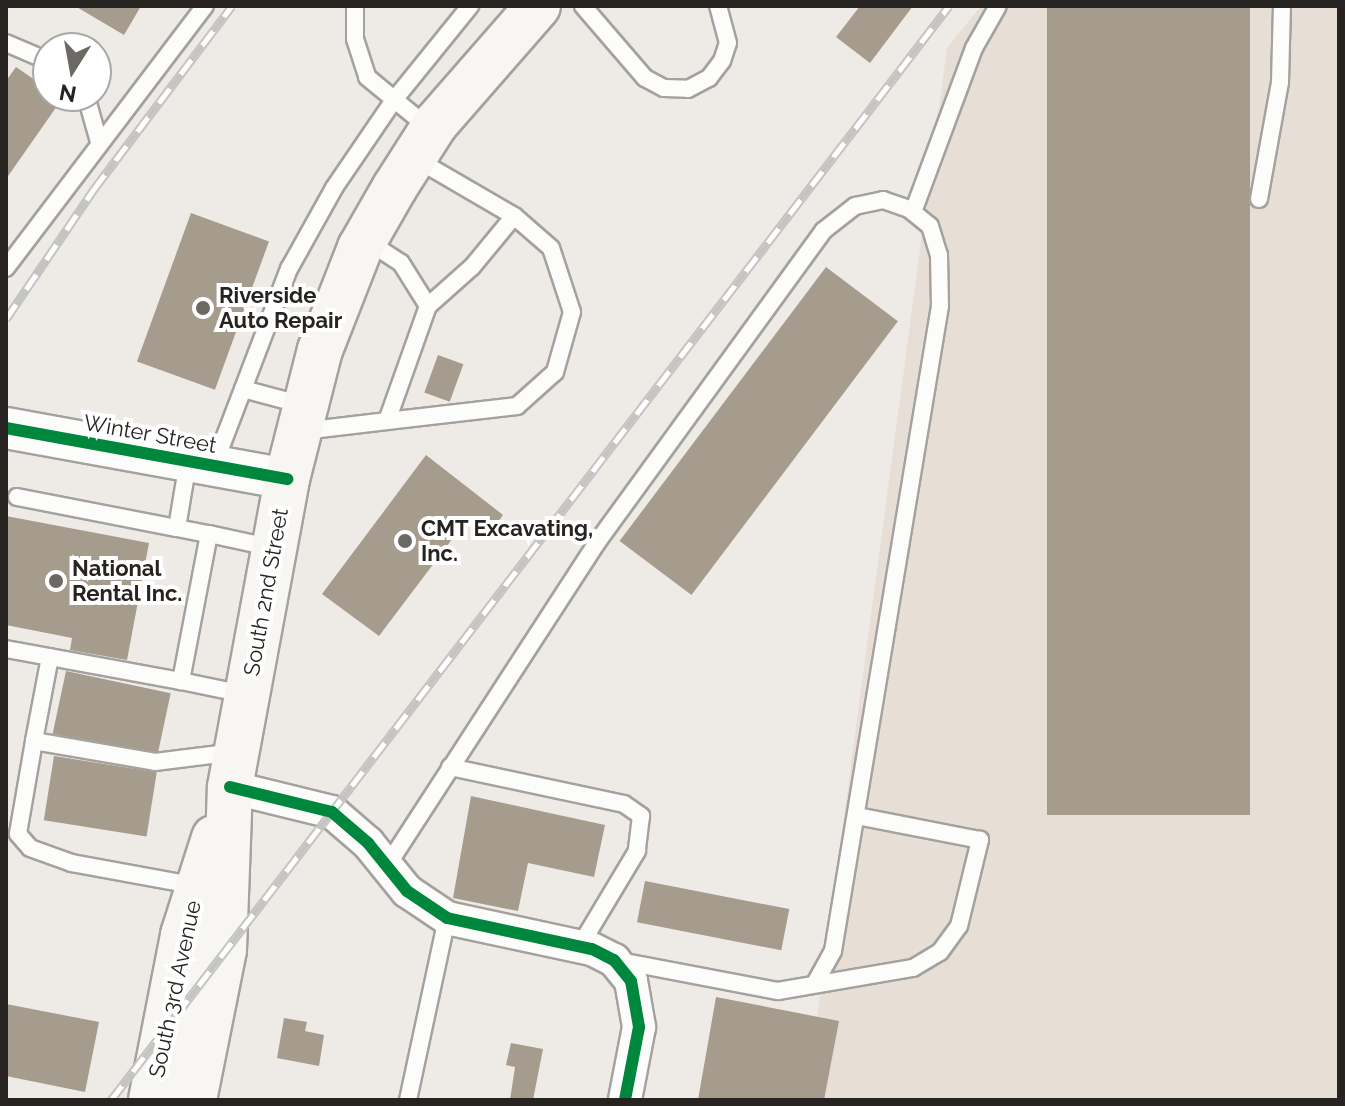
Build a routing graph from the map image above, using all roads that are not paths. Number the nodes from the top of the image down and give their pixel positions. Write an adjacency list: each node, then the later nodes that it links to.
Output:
1 (205, 6): 13 (lane)
2 (355, 6): 11 (lane)
3 (470, 6): 11 (lane)
4 (538, 6): 14 (main road, South 2nd Street)
5 (583, 6): 6 (lane)
6 (718, 6)
7 (998, 6): 16 (lane)
8 (1282, 6): 15 (lane)
9 (6, 43): 10 (lane)
10 (32, 54)
11 (394, 100): 14 (lane); 21 (lane)
12 (91, 112): 13 (lane)
13 (99, 142): 19 (lane)
14 (422, 144): 17 (lane); 18 (main road, South 2nd Street)
15 (1259, 199)
16 (913, 212): 36 (lane); 38 (lane)
17 (514, 216): 20 (lane); 23 (lane)
18 (364, 239): 20 (lane); 22 (main road, South 2nd Street)
19 (6, 268)
20 (428, 306): 23 (lane)
21 (243, 389): 22 (lane); 25 (lane)
22 (301, 418): 23 (lane); 26 (main road, South 2nd Street)
23 (387, 421)
24 (6, 428): 25 (street, Winter Street)
25 (201, 463): 26 (street, Winter Street); 28 (lane)
26 (287, 479): 30 (main road, South 2nd Street)
27 (17, 497): 28 (lane)
28 (177, 528): 29 (lane)
29 (209, 534): 30 (lane); 33 (lane)
30 (274, 548): 34 (main road, South 2nd Street)
31 (6, 649): 32 (lane)
32 (50, 657): 33 (lane); 35 (lane)
33 (181, 681): 34 (lane)
34 (247, 695): 37 (main road, South 2nd Street)
35 (34, 741): 37 (lane); 39 (lane)
36 (450, 767): 40 (lane); 43 (lane)
37 (234, 769): 40 (street); 41 (main road, South 3rd Avenue)
38 (856, 816): 45 (lane); 45 (lane)
39 (12, 833): 41 (lane)
40 (387, 866): 42 (street)
41 (212, 889): 46 (main road, South 3rd Avenue); 47 (main road)
42 (447, 918): 43 (street); 48 (lane)
43 (580, 946): 44 (street)
44 (623, 971): 45 (lane); 49 (street)
45 (816, 982)
46 (151, 1100)
47 (194, 1100)
48 (408, 1100)
49 (625, 1100)

